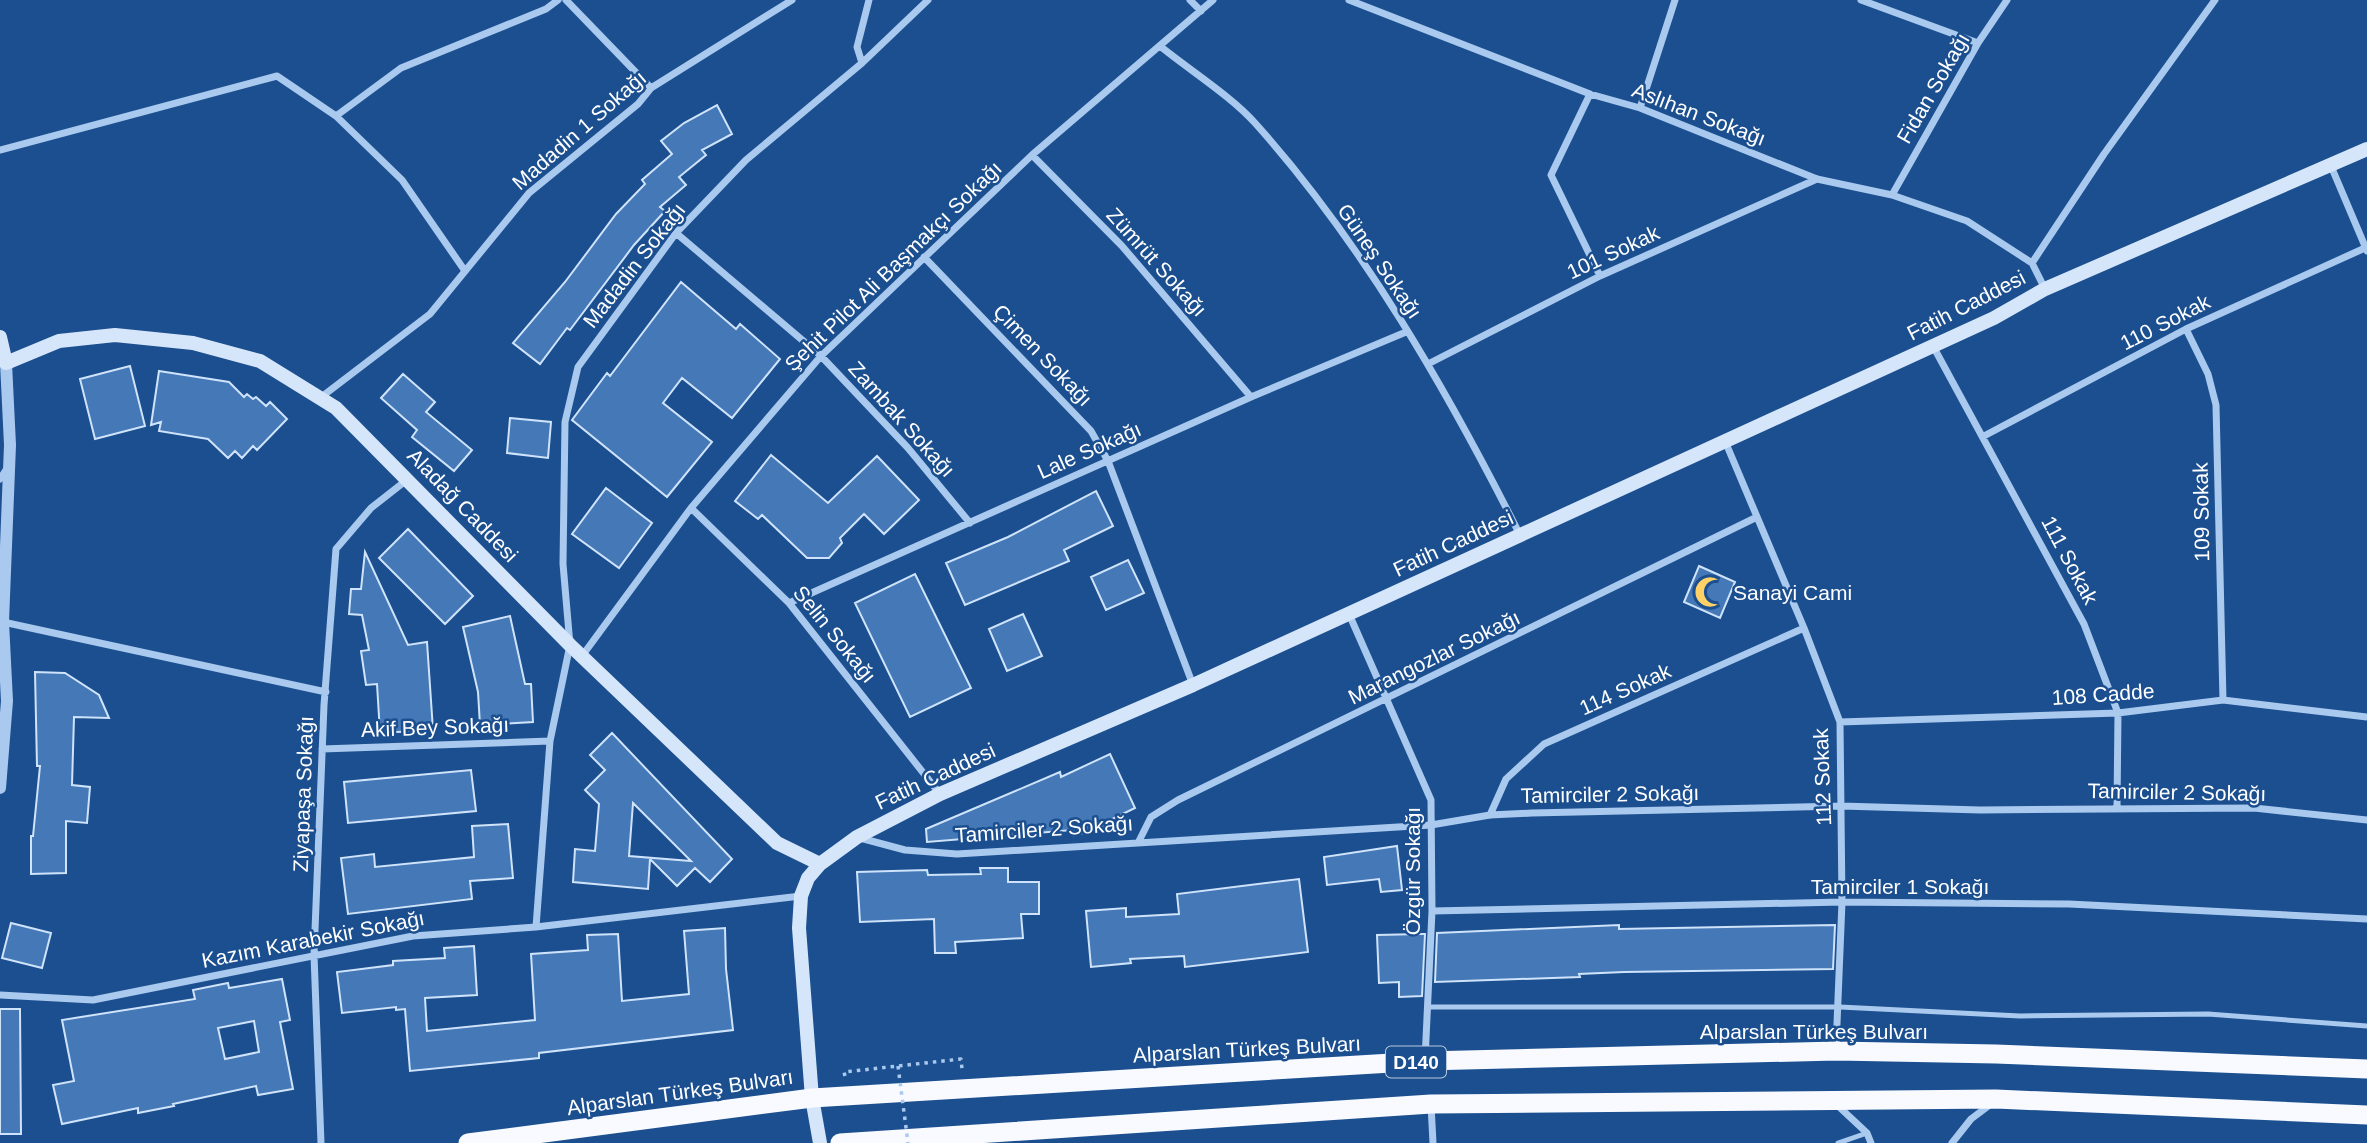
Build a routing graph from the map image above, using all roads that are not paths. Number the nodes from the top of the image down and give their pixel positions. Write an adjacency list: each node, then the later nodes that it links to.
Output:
1 (558, 0): 20 (street)
2 (566, 0): 17 (street)
3 (792, 0): 17 (street, Madadin 1 Sokağı)
4 (869, 0): 16 (street)
5 (929, 0): 16 (street, Madadin Sokağı)
6 (1190, 0): 13 (street)
7 (1213, 0): 13 (street, Şehit Pilot Ali Başmakçı Sokağı)
8 (1349, 0): 18 (street, Aslıhan Sokağı)
9 (1675, 0): 19 (street)
10 (1861, 0): 14 (street)
11 (2007, 0): 14 (street, Fidan Sokağı)
12 (2215, 0): 30 (street)
13 (1201, 10): 15 (street, Şehit Pilot Ali Başmakçı Sokağı)
14 (1978, 43): 26 (street, Fidan Sokağı)
15 (1160, 46): 23 (street, Şehit Pilot Ali Başmakçı Sokağı); 35 (street, Güneş Sokağı)
16 (862, 63): 27 (street, Madadin Sokağı)
17 (651, 88): 31 (street, Madadin 1 Sokağı)
18 (1590, 94): 19 (street, Aslıhan Sokağı); 32 (street)
19 (1640, 108): 25 (street, Aslıhan Sokağı)
20 (336, 116): 22 (street); 31 (street)
21 (2367, 149): 24 (main road, Fatih Caddesi)
22 (0, 150)
23 (1032, 155): 29 (street, Şehit Pilot Ali Başmakçı Sokağı); 41 (street, Zümrüt Sokağı)
24 (2330, 165): 28 (street); 33 (main road, Fatih Caddesi)
25 (1817, 179): 26 (street, Aslıhan Sokağı); 32 (street, 101 Sokak)
26 (1892, 195): 30 (street, Aslıhan Sokağı)
27 (676, 233): 38 (street, Zambak Sokağı); 57 (street, Madadin Sokağı)
28 (2366, 250): 34 (street, 110 Sokak)
29 (925, 257): 38 (street, Şehit Pilot Ali Başmakçı Sokağı); 45 (street, Çimen Sokağı)
30 (2032, 263): 33 (street)
31 (465, 271): 42 (street, Madadin 1 Sokağı)
32 (1600, 276): 39 (street, 101 Sokak)
33 (2045, 289): 37 (main road, Fatih Caddesi)
34 (2186, 329): 43 (street, 110 Sokak); 62 (street, 109 Sokak)
35 (1406, 332): 39 (street, Güneş Sokağı); 41 (street, Lale Sokağı)
36 (0, 337): 40 (main road)
37 (1933, 346): 43 (street, 111 Sokak); 44 (main road, Fatih Caddesi)
38 (821, 356): 49 (street, Şehit Pilot Ali Başmakçı Sokağı); 51 (street, Zambak Sokağı)
39 (1428, 364): 52 (street, Güneş Sokağı)
40 (3, 365): 42 (main road, Aladağ Caddesi); 46 (street)
41 (1251, 397): 45 (street, Lale Sokağı)
42 (320, 398): 47 (main road, Aladağ Caddesi)
43 (1984, 436): 63 (street, 111 Sokak)
44 (1726, 441): 50 (street, 112 Sokak); 52 (main road, Fatih Caddesi)
45 (1108, 461): 51 (street, Lale Sokağı); 59 (street, Çimen Sokağı)
46 (9, 467): 48 (street); 55 (street)
47 (408, 478): 57 (main road, Aladağ Caddesi); 60 (street, Ziyapaşa Sokağı)
48 (0, 479)
49 (691, 508): 53 (street, Selin Sokağı); 58 (street, Şehit Pilot Ali Başmakçı Sokağı)
50 (1756, 517): 56 (street, 112 Sokak); 61 (street, Marangozlar Sokağı)
51 (970, 523): 53 (street, Lale Sokağı)
52 (1520, 536): 54 (main road, Fatih Caddesi)
53 (789, 604): 69 (street, Selin Sokağı)
54 (1349, 614): 59 (main road, Fatih Caddesi); 61 (street, Özgür Sokağı)
55 (3, 622): 60 (street); 68 (street)
56 (1804, 628): 65 (street, 112 Sokak); 72 (street, 114 Sokak)
57 (570, 645): 58 (main road, Aladağ Caddesi); 66 (street)
58 (582, 656): 77 (main road, Aladağ Caddesi)
59 (1193, 685): 69 (main road, Fatih Caddesi)
60 (326, 692): 67 (street, Ziyapaşa Sokağı)
61 (1387, 699): 74 (street, Özgür Sokağı); 76 (street, Marangozlar Sokağı)
62 (2223, 701): 63 (street, 108 Cadde); 64 (street, 108 Cadde)
63 (2118, 713): 65 (street, 108 Cadde); 71 (street, 111 Sokak)
64 (2367, 717)
65 (1840, 722): 70 (street, 112 Sokak)
66 (550, 741): 67 (street, Akif Bey Sokağı); 82 (street)
67 (322, 749): 83 (street, Ziyapaşa Sokağı)
68 (0, 786)
69 (940, 794): 75 (main road, Fatih Caddesi)
70 (1841, 806): 71 (street, Tamirciler 2 Sokağı); 72 (street, Tamirciler 2 Sokağı); 79 (street, 112 Sokak)
71 (2117, 807): 73 (street, Tamirciler 2 Sokağı)
72 (1490, 815): 74 (street, Tamirciler 2 Sokağı)
73 (2367, 820)
74 (1432, 825): 76 (street, Tamirciler 2 Sokağı); 80 (street, Özgür Sokağı)
75 (857, 837): 76 (street, Tamirciler 2 Sokağı); 77 (main road, Fatih Caddesi)
76 (1139, 841)
77 (820, 864): 78 (main road, Fatih Caddesi)
78 (800, 896): 82 (street, Kazım Karabekir Sokağı); 91 (main road, Fatih Caddesi)
79 (1842, 902): 80 (street, Tamirciler 1 Sokağı); 81 (street, Tamirciler 1 Sokağı); 86 (street, 112 Sokak)
80 (1432, 911): 85 (street, Özgür Sokağı)
81 (2367, 919)
82 (536, 927): 83 (street, Kazım Karabekir Sokağı)
83 (314, 956): 84 (street, Kazım Karabekir Sokağı); 98 (street, Ziyapaşa Sokağı)
84 (0, 995)
85 (1427, 1007): 86 (lane); 89 (street, Özgür Sokağı)
86 (1840, 1007): 87 (lane); 88 (street, 112 Sokak)
87 (2367, 1026)
88 (1836, 1051): 89 (highway, Alparslan Türkeş Bulvarı / D140); 90 (highway, Alparslan Türkeş Bulvarı / D140)
89 (1425, 1061): 91 (highway, Alparslan Türkeş Bulvarı / D140)
90 (2367, 1069)
91 (812, 1097): 99 (highway, Alparslan Türkeş Bulvarı / D140); 100 (main road, Fatih Caddesi)
92 (1996, 1100): 93 (highway, D140); 95 (highway, D140); 105 (street)
93 (1833, 1101): 94 (highway, D140); 96 (street)
94 (1431, 1104): 97 (highway, D140); 102 (street)
95 (2367, 1115)
96 (1867, 1133): 103 (lane); 104 (street)
97 (908, 1141): 101 (highway, D140)
98 (321, 1143)
99 (468, 1143)
100 (820, 1143)
101 (840, 1143)
102 (1433, 1143)
103 (1838, 1143)
104 (1871, 1143)
105 (1952, 1143)

